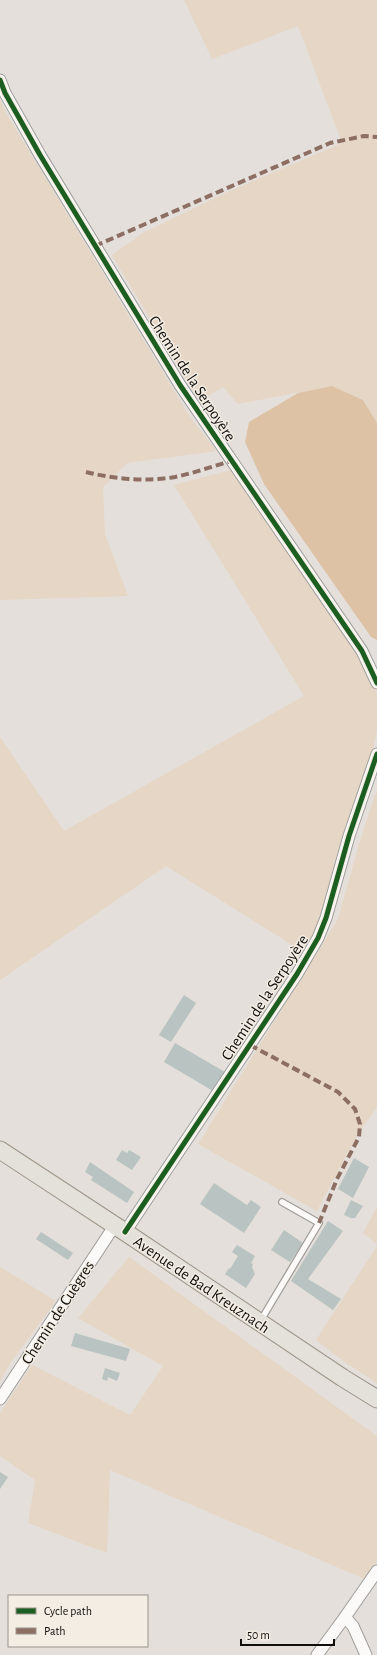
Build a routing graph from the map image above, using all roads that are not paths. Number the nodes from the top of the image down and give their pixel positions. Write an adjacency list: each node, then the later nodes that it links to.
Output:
1 (0, 80): 2 (street, Chemin de la Serpoyère)
2 (377, 682)
3 (377, 754): 6 (street, Chemin de la Serpoyère)
4 (0, 1150): 6 (main road, Avenue de Bad Kreuznach)
5 (282, 1202): 7 (lane)
6 (120, 1228): 7 (main road, Avenue de Bad Kreuznach); 10 (street, Chemin de Cuègres)
7 (260, 1322): 8 (main road, Avenue de Bad Kreuznach)
8 (343, 1378): 9 (main road, Avenue de Bad Kreuznach); 11 (main road, Avenue de Bad Kreuznach)
9 (377, 1398)
10 (0, 1399)
11 (377, 1411)
12 (377, 1571): 13 (street)
13 (345, 1617): 14 (street); 15 (street)
14 (317, 1655)
15 (366, 1655)

